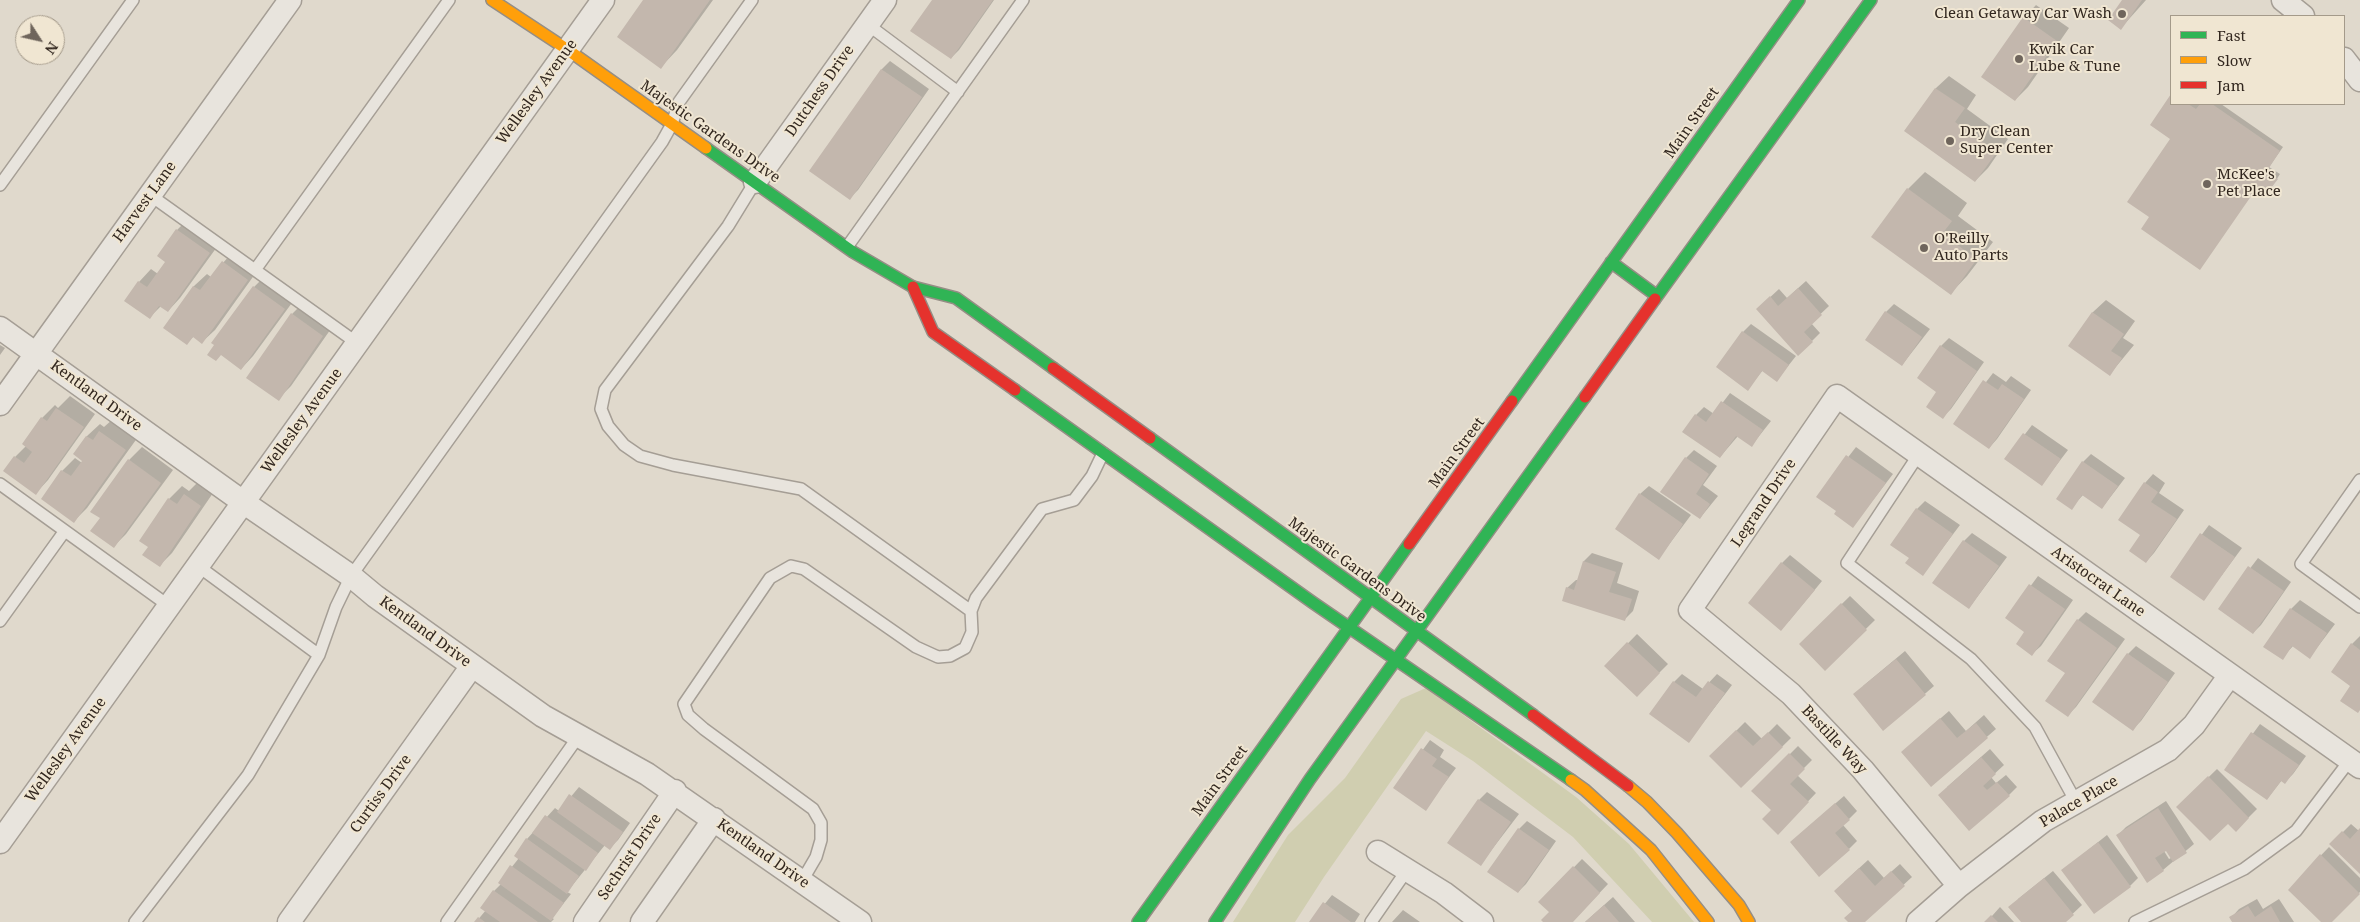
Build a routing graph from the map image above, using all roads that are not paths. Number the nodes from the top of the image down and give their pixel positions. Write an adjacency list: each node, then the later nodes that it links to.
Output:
1 (134, 0): 20 (lane)
2 (290, 0): 21 (street, Harvest Lane)
3 (449, 0): 24 (lane)
4 (492, 0): 14 (street, Majestic Gardens Drive)
5 (603, 0): 14 (street, Wellesley Avenue)
6 (752, 0): 18 (lane)
7 (884, 0): 13 (street, Dutchess Drive)
8 (1023, 0): 17 (lane)
9 (1799, 0): 23 (street, Main Street)
10 (1871, 0): 26 (street)
11 (2283, 0): 12 (street)
12 (2302, 15)
13 (867, 24): 17 (lane); 19 (street, Dutchess Drive)
14 (568, 50): 18 (street, Majestic Gardens Drive); 28 (street, Wellesley Avenue)
15 (2345, 60): 16 (street)
16 (2360, 80)
17 (958, 92): 22 (lane)
18 (672, 124): 19 (street, Majestic Gardens Drive); 39 (lane)
19 (755, 182): 22 (street, Majestic Gardens Drive); 44 (lane)
20 (0, 185)
21 (150, 195): 24 (lane); 29 (street, Harvest Lane)
22 (847, 247): 25 (street, Majestic Gardens Drive)
23 (1611, 262): 26 (street); 40 (street, Main Street)
24 (255, 270): 28 (lane)
25 (913, 287): 32 (street); 40 (street, Majestic Gardens Drive)
26 (1657, 296): 47 (street)
27 (0, 328): 29 (street, Kentland Drive)
28 (357, 344): 36 (street, Wellesley Avenue)
29 (36, 353): 31 (street, Harvest Lane); 36 (street, Kentland Drive)
30 (1837, 396): 33 (street, Aristocrat Lane); 43 (street, Legrand Drive)
31 (0, 404)
32 (1106, 449): 44 (lane); 46 (street)
33 (1919, 454): 51 (street, Aristocrat Lane); 55 (lane)
34 (2360, 480): 42 (lane)
35 (0, 484): 37 (lane)
36 (244, 502): 38 (street, Wellesley Avenue); 39 (street, Kentland Drive)
37 (64, 532): 41 (lane); 45 (lane)
38 (198, 566): 41 (street, Wellesley Avenue); 48 (lane)
39 (351, 576): 48 (lane); 50 (street, Kentland Drive)
40 (1370, 599): 46 (street, Main Street); 47 (street, Majestic Gardens Drive)
41 (169, 606): 57 (street, Wellesley Avenue)
42 (2360, 607)
43 (1690, 610): 61 (street, Bastille Way)
44 (971, 611): 60 (lane)
45 (0, 621)
46 (1350, 627): 49 (street); 68 (street, Main Street)
47 (1416, 632): 49 (street); 73 (street, Majestic Gardens Drive)
48 (319, 655): 63 (lane)
49 (1397, 658): 69 (street); 72 (street)
50 (472, 666): 52 (street, Kentland Drive); 64 (street, Curtiss Drive)
51 (2230, 675): 53 (street, Aristocrat Lane); 55 (street, Palace Place)
52 (578, 737): 54 (street, Kentland Drive); 65 (lane)
53 (2355, 764): 75 (lane)
54 (675, 792): 56 (street, Kentland Drive); 62 (street, Sechrist Drive)
55 (2076, 802): 61 (street, Palace Place)
56 (714, 819): 60 (street, Kentland Drive); 66 (street)
57 (0, 842)
58 (1378, 852): 59 (street)
59 (1407, 870): 70 (lane); 71 (street)
60 (802, 881): 67 (street, Kentland Drive)
61 (1959, 886): 74 (street, Palace Place)
62 (591, 920)
63 (135, 922)
64 (289, 922)
65 (447, 922)
66 (642, 922)
67 (860, 922)
68 (1138, 922)
69 (1215, 922)
70 (1370, 922)
71 (1482, 922)
72 (1708, 922)
73 (1749, 922)
74 (1918, 922)
75 (2135, 922)

